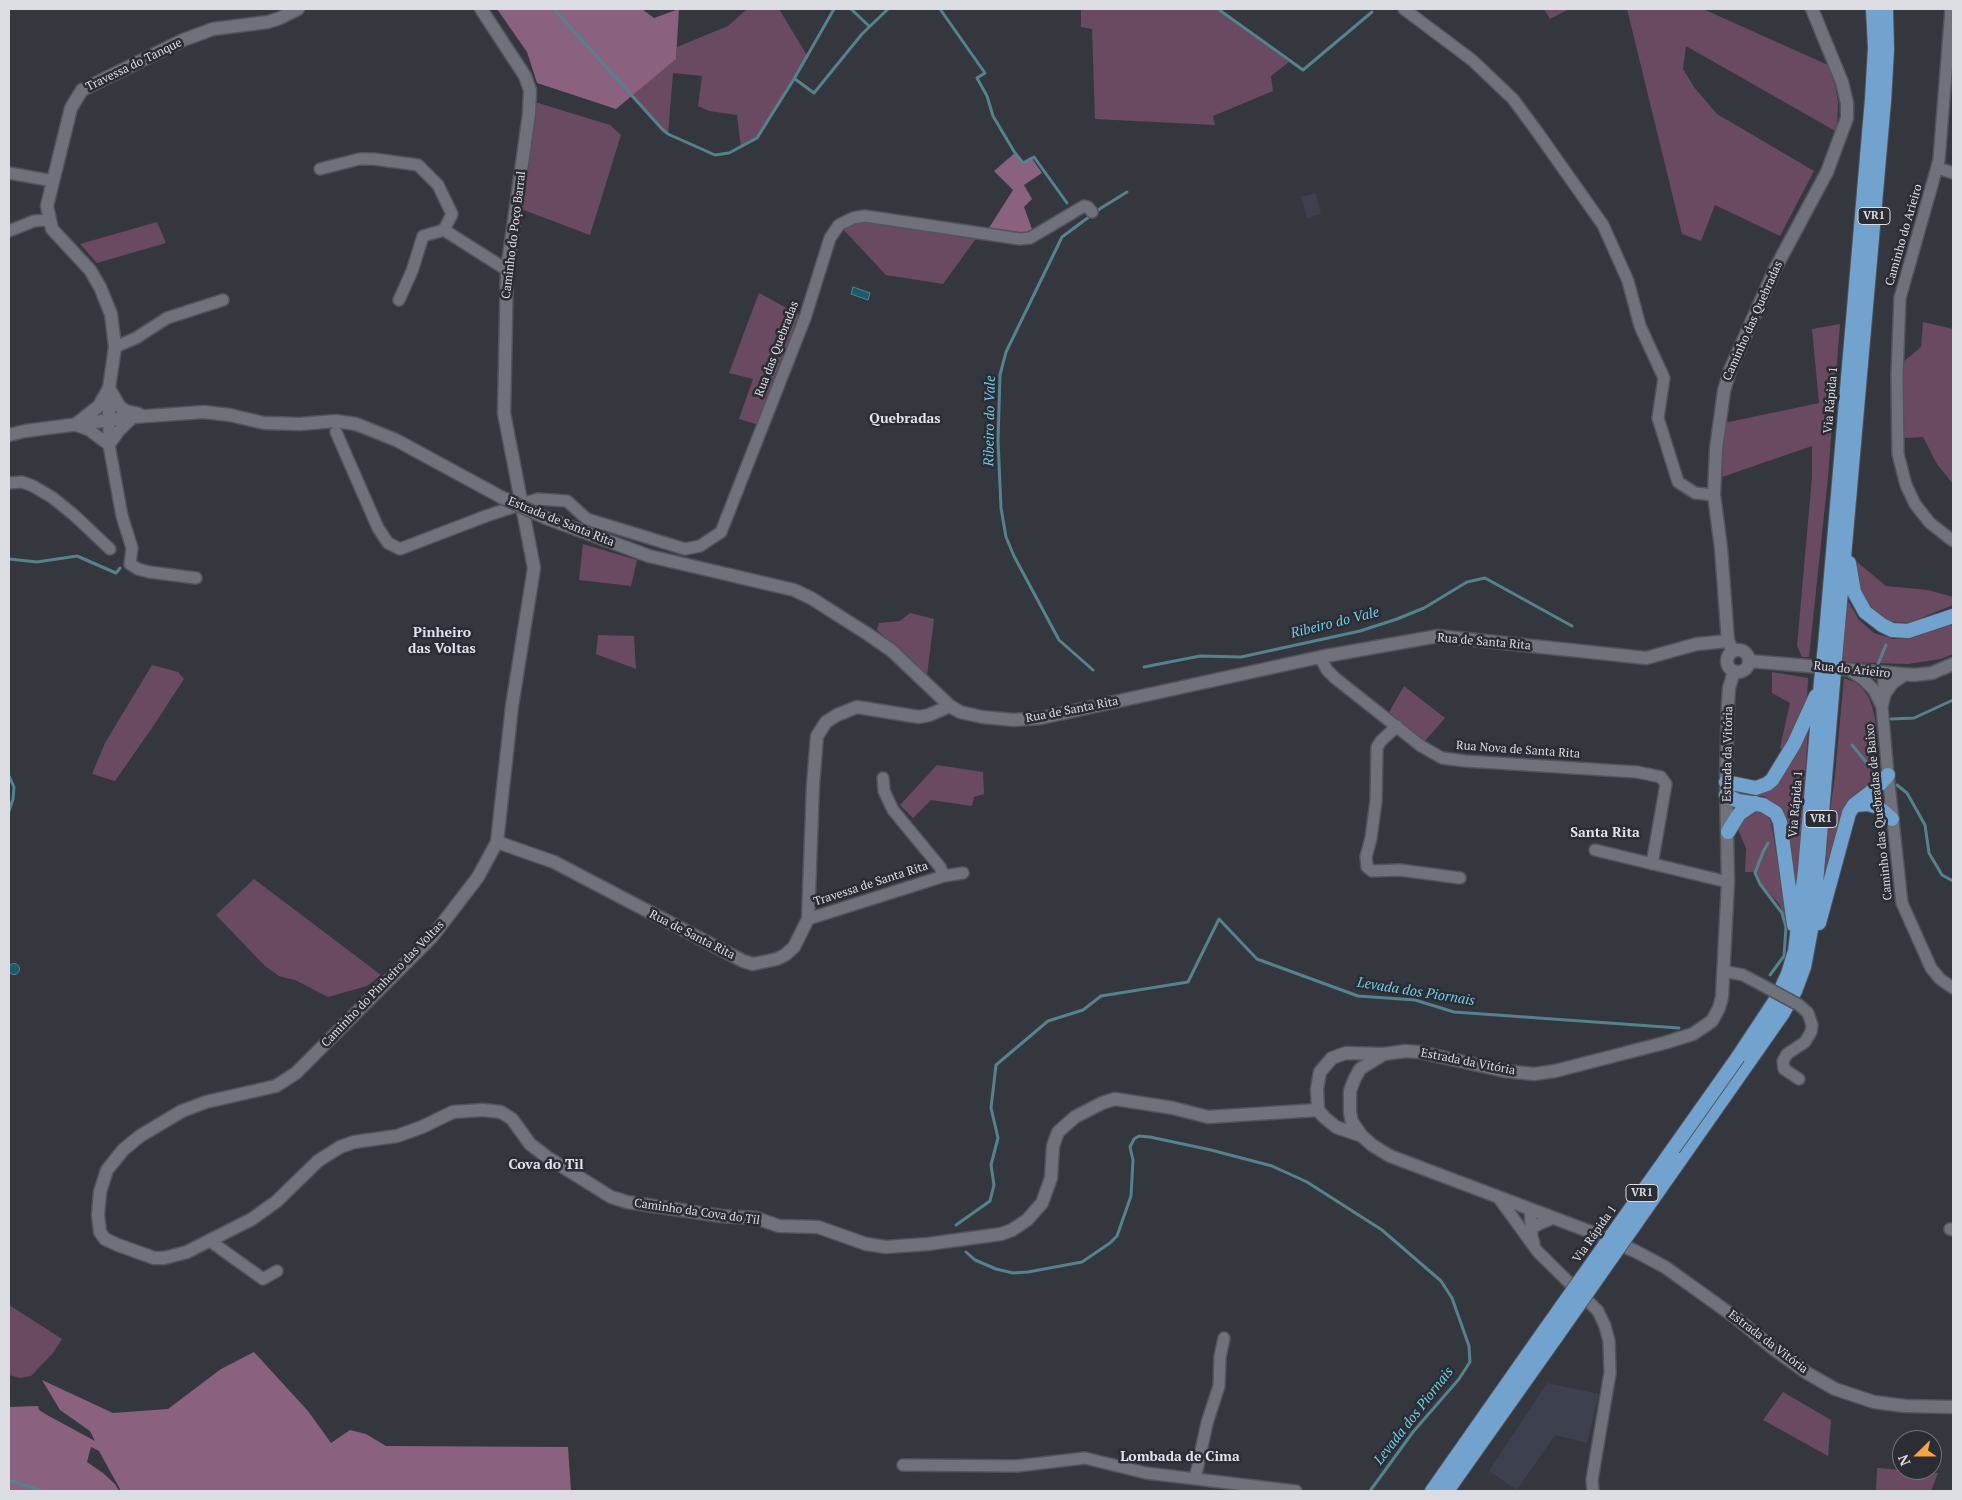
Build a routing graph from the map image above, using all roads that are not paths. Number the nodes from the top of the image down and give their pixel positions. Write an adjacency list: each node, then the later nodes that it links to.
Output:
1 (298, 9): 12 (street, Travessa do Tanque)
2 (481, 9): 17 (street, Caminho do Poço Barral)
3 (1404, 9): 29 (street)
4 (1812, 9): 29 (street, Caminho das Quebradas)
5 (1873, 9): 37 (highway, Via Rápida 1 / VR1)
6 (1886, 9): 31 (highway, Via Rápida 1 / VR1)
7 (1951, 9): 8 (street, Caminho do Arieiro)
8 (1938, 168): 11 (street); 32 (street, Caminho do Arieiro)
9 (320, 169): 15 (street)
10 (9, 173): 12 (street)
11 (1953, 173)
12 (53, 181): 14 (street, Travessa do Tanque)
13 (1092, 212): 30 (street, Rua das Quebradas)
14 (49, 220): 16 (street); 20 (street)
15 (444, 230): 17 (street); 19 (street)
16 (9, 231)
17 (507, 270): 30 (street, Caminho do Poço Barral)
18 (223, 300): 20 (street)
19 (399, 300)
20 (114, 347): 21 (street)
21 (109, 388): 22 (street, Estrada de Santa Rita); 23 (street); 24 (street)
22 (140, 416): 23 (street, Estrada de Santa Rita); 27 (street); 47 (street, Estrada de Santa Rita, bridge)
23 (110, 421): 24 (street, Estrada de Santa Rita); 27 (street)
24 (75, 425): 26 (street, Estrada de Santa Rita); 27 (street)
25 (336, 432): 30 (street)
26 (9, 436)
27 (105, 442): 34 (street)
28 (9, 483): 33 (street)
29 (1714, 495): 36 (street, Caminho das Quebradas)
30 (522, 504): 56 (street, Caminho do Pinheiro das Voltas)
31 (1846, 540): 35 (highway); 37 (highway, Via Rápida 1 / VR1)
32 (1953, 540)
33 (110, 549)
34 (196, 578)
35 (1953, 616)
36 (1730, 646): 38 (street, Rua de Santa Rita); 39 (street); 42 (street)
37 (1830, 647): 45 (highway, Via Rápida 1 / VR1, bridge)
38 (1320, 657): 47 (street, Rua de Santa Rita); 48 (street, Rua Nova de Santa Rita)
39 (1749, 661): 41 (street, Rua do Arieiro); 42 (street)
40 (1953, 664): 44 (street, Rua do Arieiro)
41 (1849, 670): 43 (street, Rua do Arieiro); 46 (street)
42 (1734, 672): 51 (street, Estrada da Vitória)
43 (1880, 673): 44 (street, Rua do Arieiro); 46 (street, Caminho das Quebradas de Baixo)
44 (1905, 675): 46 (street)
45 (1827, 682): 51 (highway); 64 (highway, Via Rápida 1 / VR1)
46 (1879, 692): 49 (street, Caminho das Quebradas de Baixo)
47 (950, 706): 63 (street, Rua de Santa Rita)
48 (1397, 726): 58 (street, Rua Nova de Santa Rita); 61 (street)
49 (1888, 775): 53 (highway); 54 (street, Caminho das Quebradas de Baixo)
50 (883, 778): 60 (street, Travessa de Santa Rita)
51 (1726, 789): 52 (highway); 55 (street, Estrada da Vitória)
52 (1754, 803): 55 (highway); 64 (highway)
53 (1854, 805): 54 (highway); 64 (highway)
54 (1892, 819): 66 (street, Caminho das Quebradas de Baixo)
55 (1728, 832): 62 (street, Estrada da Vitória)
56 (497, 842): 63 (street, Rua de Santa Rita); 77 (street, Caminho do Pinheiro das Voltas)
57 (1595, 850): 58 (street)
58 (1652, 864): 62 (street)
59 (963, 873): 60 (street, Travessa de Santa Rita)
60 (944, 876): 63 (street, Travessa de Santa Rita)
61 (1460, 878)
62 (1728, 882): 65 (street, Estrada da Vitória)
63 (808, 919)
64 (1801, 953): 81 (highway, Via Rápida 1 / VR1, bridge)
65 (1723, 971): 67 (street, Estrada da Vitória); 68 (street, bridge)
66 (1953, 988)
67 (1384, 1054): 69 (street, Estrada da Vitória); 70 (street)
68 (1799, 1079)
69 (1349, 1109): 71 (street); 72 (street, Estrada da Vitória)
70 (1318, 1110): 71 (street); 78 (street, Caminho da Cova do Til)
71 (1328, 1120): 72 (street)
72 (1362, 1136): 73 (street, Estrada da Vitória)
73 (1498, 1197): 74 (street, Estrada da Vitória); 79 (street)
74 (1530, 1209): 75 (street, Estrada da Vitória); 76 (street)
75 (1554, 1218): 76 (street); 83 (street, Estrada da Vitória)
76 (1531, 1229): 79 (street)
77 (100, 1232): 78 (street, Caminho da Cova do Til)
78 (210, 1241): 80 (street)
79 (1538, 1252): 89 (street)
80 (277, 1271)
81 (1551, 1334): 87 (highway, Via Rápida 1 / VR1); 88 (highway, Via Rápida 1 / VR1)
82 (1224, 1338): 85 (street)
83 (1953, 1407)
84 (903, 1465): 85 (street)
85 (1195, 1479): 86 (street)
86 (1296, 1491)
87 (1432, 1491)
88 (1447, 1491)
89 (1593, 1491)

